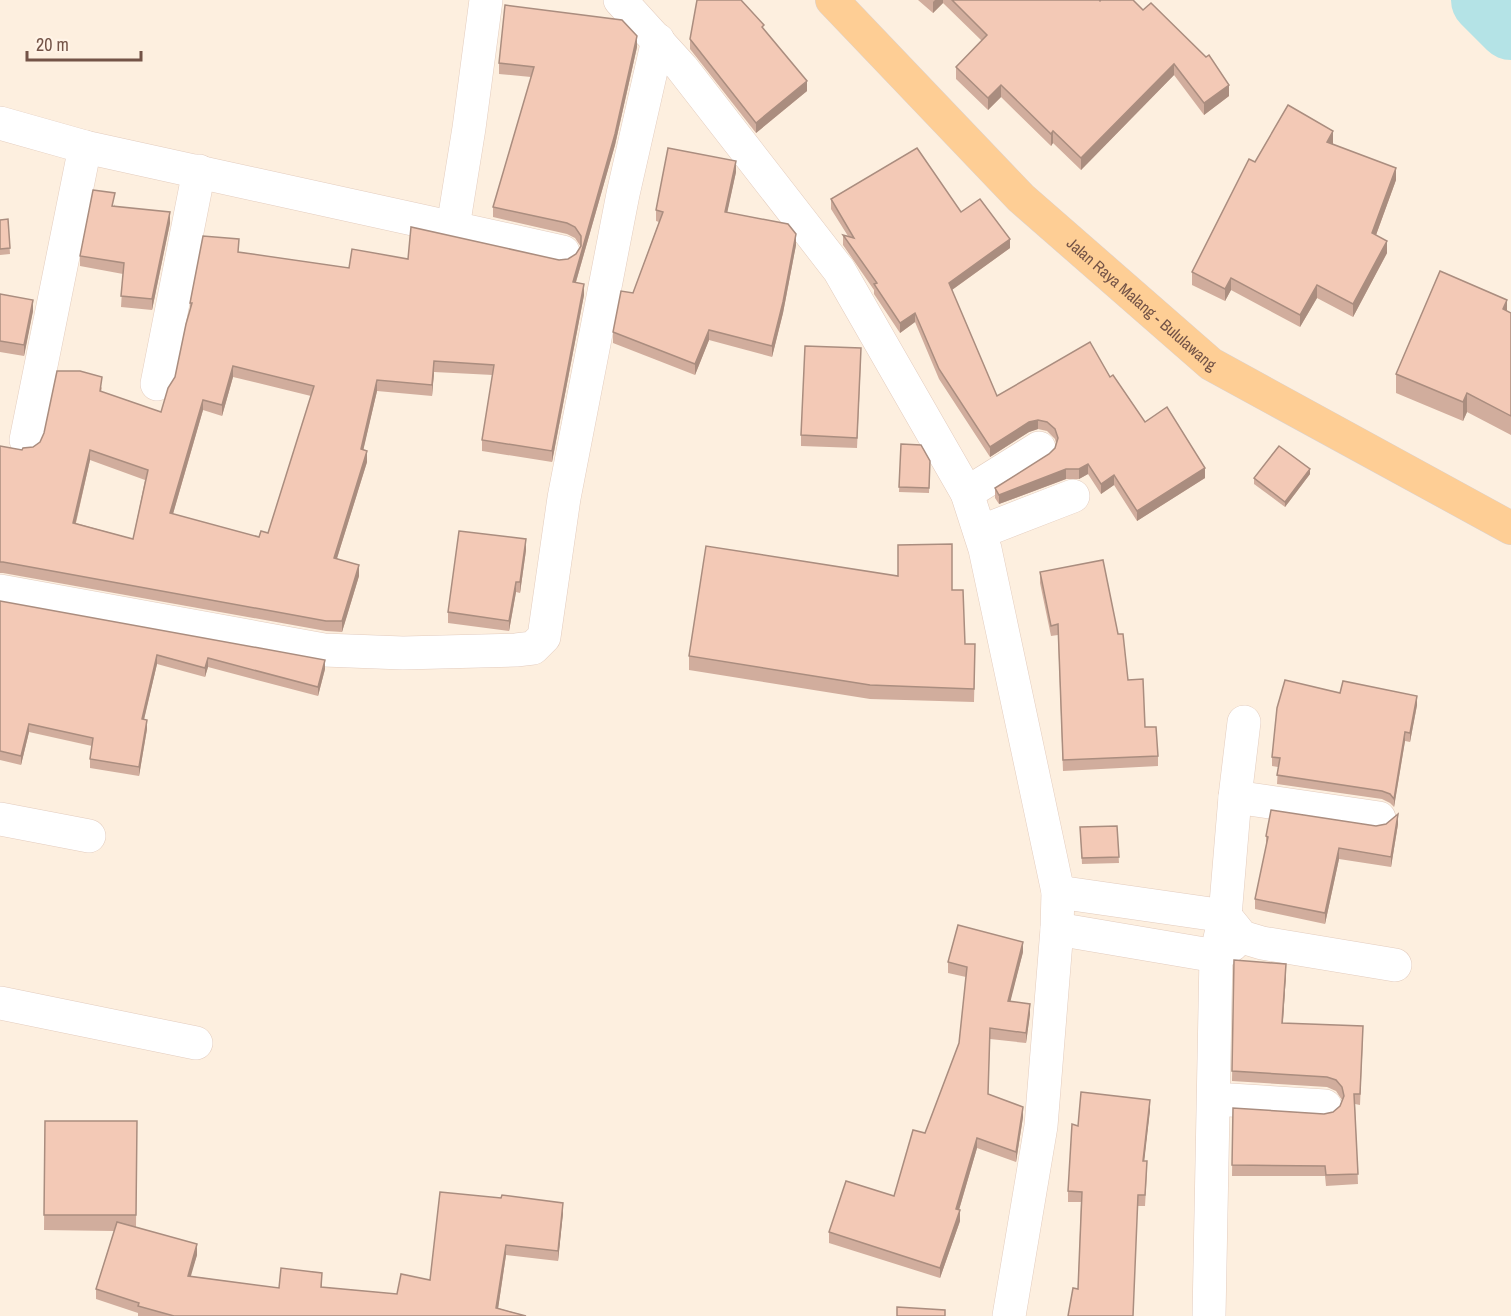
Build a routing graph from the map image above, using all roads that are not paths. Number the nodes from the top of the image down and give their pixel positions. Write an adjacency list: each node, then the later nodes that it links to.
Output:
1 (486, 0): 8 (street)
2 (620, 0): 4 (street)
3 (832, 0): 15 (main road, Jalan Raya Malang - Bululawang)
4 (658, 40): 13 (street); 17 (street)
5 (0, 123): 6 (street)
6 (85, 147): 7 (street); 11 (street)
7 (199, 171): 8 (street); 10 (street)
8 (453, 227): 9 (street)
9 (563, 252)
10 (157, 384)
11 (26, 440)
12 (1039, 448): 13 (street)
13 (967, 492): 16 (street)
14 (1073, 496): 16 (street)
15 (1511, 528)
16 (980, 532): 23 (street)
17 (0, 591)
18 (1244, 722): 19 (street)
19 (1234, 797): 20 (street); 24 (street)
20 (1379, 818)
21 (0, 819): 22 (street)
22 (88, 836)
23 (1058, 892): 24 (street); 25 (street)
24 (1233, 927): 26 (street); 27 (street)
25 (1057, 929): 26 (street); 32 (street)
26 (1216, 957): 30 (street)
27 (1395, 965)
28 (0, 1003): 29 (street)
29 (196, 1043)
30 (1214, 1099): 31 (street); 33 (street)
31 (1325, 1106)
32 (1009, 1316)
33 (1209, 1316)

